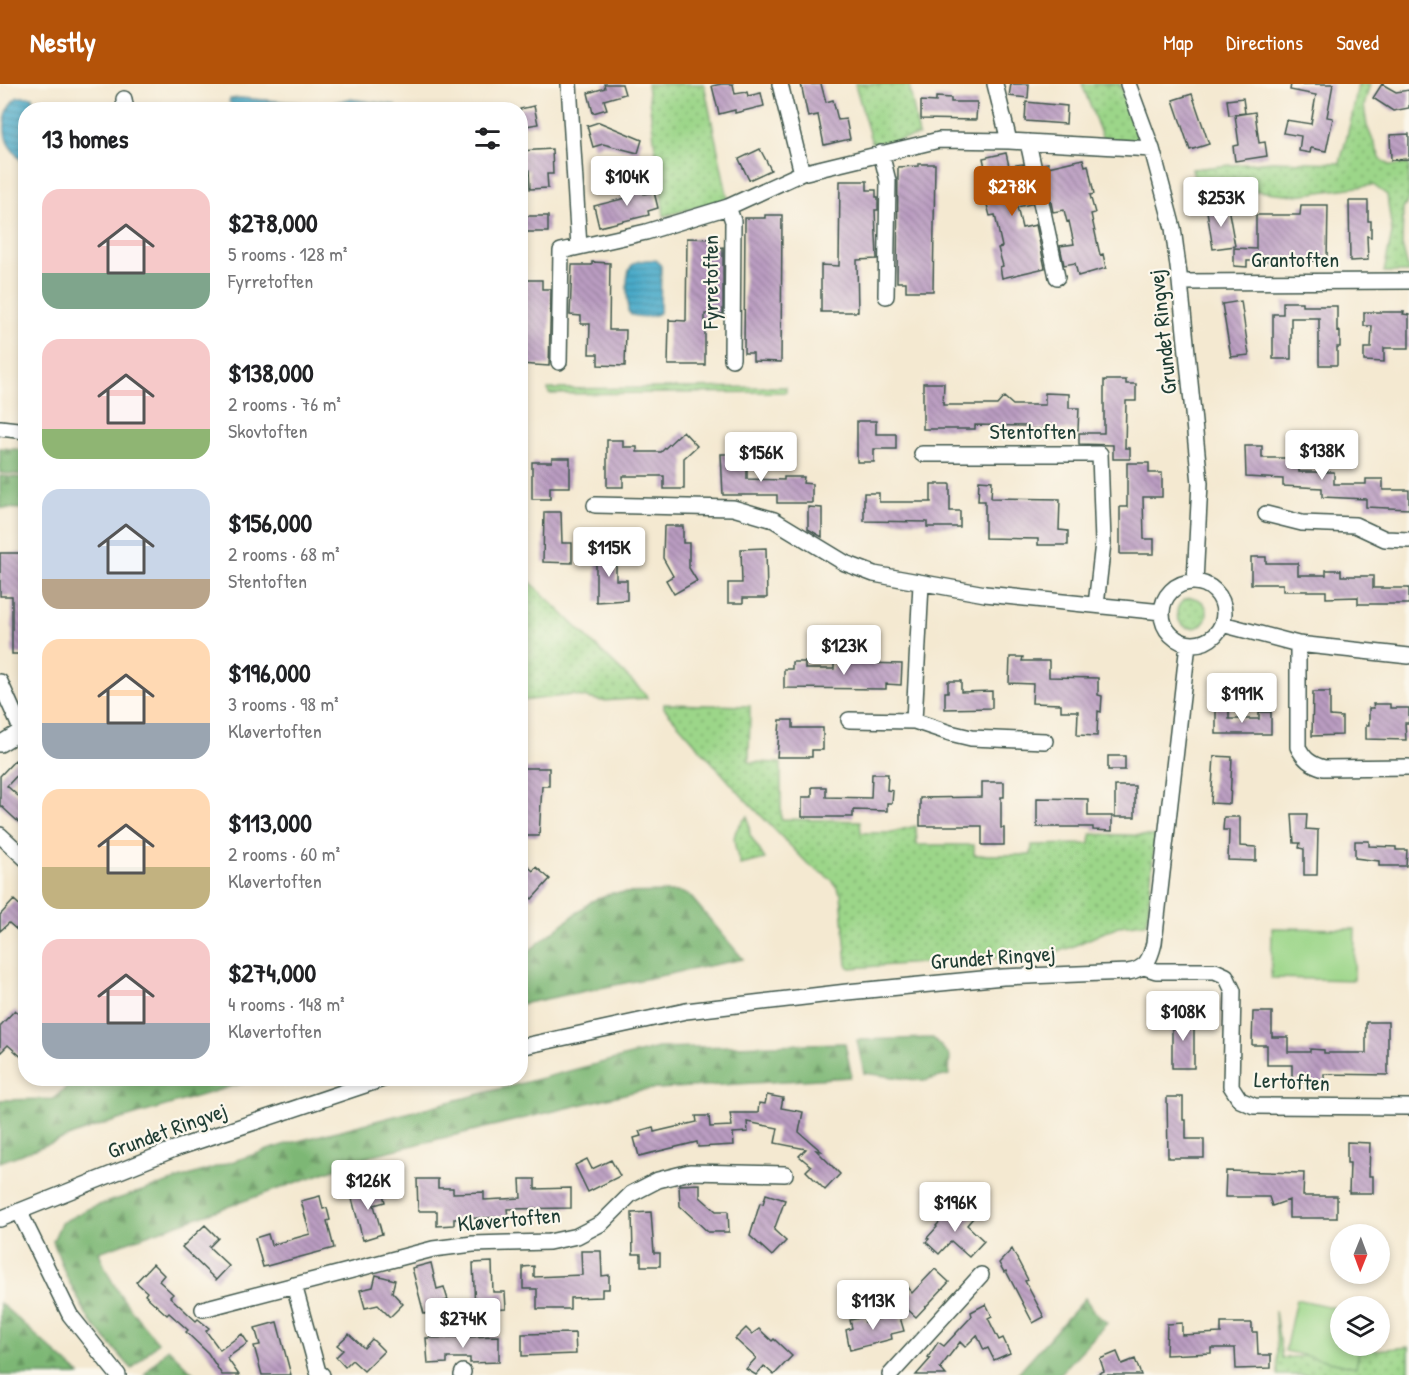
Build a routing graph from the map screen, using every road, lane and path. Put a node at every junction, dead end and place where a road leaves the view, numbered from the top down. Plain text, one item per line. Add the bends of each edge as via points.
1 (569, 84) edge
2 (780, 84) edge
3 (995, 84) edge
4 (1128, 84) edge
5 (1009, 141) junction
6 (1028, 142) junction
7 (1152, 149) junction
8 (881, 153) junction
9 (802, 173) junction
10 (728, 207) junction
11 (579, 247) junction
12 (1057, 277) dead end
13 (1409, 281) edge
14 (1180, 282) junction
15 (886, 296) dead end
16 (732, 359) dead end
17 (560, 362) dead end
18 (0, 428) edge
19 (18, 430) edge
20 (922, 454) dead end
21 (595, 505) dead end
22 (1266, 514) dead end
23 (1409, 540) edge
24 (1195, 582) junction
25 (921, 584) junction
26 (1096, 605) junction
27 (1162, 612) junction
28 (1222, 624) junction
29 (1188, 644) junction
30 (1298, 644) junction
31 (1409, 656) edge
32 (0, 682) edge
33 (18, 718) edge
34 (849, 720) dead end
35 (914, 721) junction
36 (18, 731) edge
37 (1045, 741) dead end
38 (0, 744) edge
39 (1409, 767) edge
40 (0, 835) edge
41 (18, 852) edge
42 (1144, 967) junction
43 (528, 1045) edge
44 (362, 1086) edge
45 (1409, 1107) edge
46 (785, 1174) dead end
47 (19, 1211) junction
48 (0, 1219) edge
49 (981, 1275) dead end
50 (294, 1285) junction
51 (203, 1309) dead end
52 (118, 1375) edge
53 (322, 1375) edge
54 (890, 1375) edge

1 - 11 street
2 - 9 street
3 - 5 street
4 - 7 street, Grundet Ringvej
5 - 6 street, Fyrretoften
5 - 8 street, Fyrretoften via 939,140
6 - 7 street, Fyrretoften
6 - 12 street
7 - 14 street, Grundet Ringvej via 1173,228
8 - 9 street, Fyrretoften
8 - 15 street via 888,181
9 - 10 street, Fyrretoften
10 - 11 street, Fyrretoften
10 - 16 street, Fyrretoften via 733,221
11 - 17 street, Fyrretoften via 561,251
13 - 14 street, Grantoften
14 - 24 street, Grundet Ringvej via 1200,483
18 - 19 street
20 - 26 street, Stentoften via 1100,454 1102,543
21 - 25 street via 733,508 774,520 845,563
22 - 23 street via 1302,523 1355,525 1385,539
24 - 27 street via 1174,588 1167,595
24 - 28 street via 1209,586 1220,596 1224,608
25 - 26 street
25 - 35 street
26 - 27 street
27 - 29 street via 1169,633
28 - 29 street via 1207,641
28 - 30 street
29 - 42 street via 1157,926 1151,957
30 - 31 street
30 - 39 street via 1299,747 1303,757 1324,768
32 - 33 street
34 - 35 street
35 - 37 street via 971,738
36 - 38 street
40 - 41 street
42 - 43 street, Grundet Ringvej via 1128,972 981,979 686,1011
42 - 45 street, Lertoften via 1156,971 1215,971 1226,976 1233,991 1231,1086 1240,1100 1254,1106
44 - 47 street, Grundet Ringvej via 177,1148
46 - 50 street, Kløvertoften via 690,1172 658,1180 631,1194 602,1223 577,1236 549,1242 433,1249
47 - 48 street, Grundet Ringvej
47 - 52 street via 70,1316
49 - 54 street
50 - 51 street, Kløvertoften
50 - 53 street

